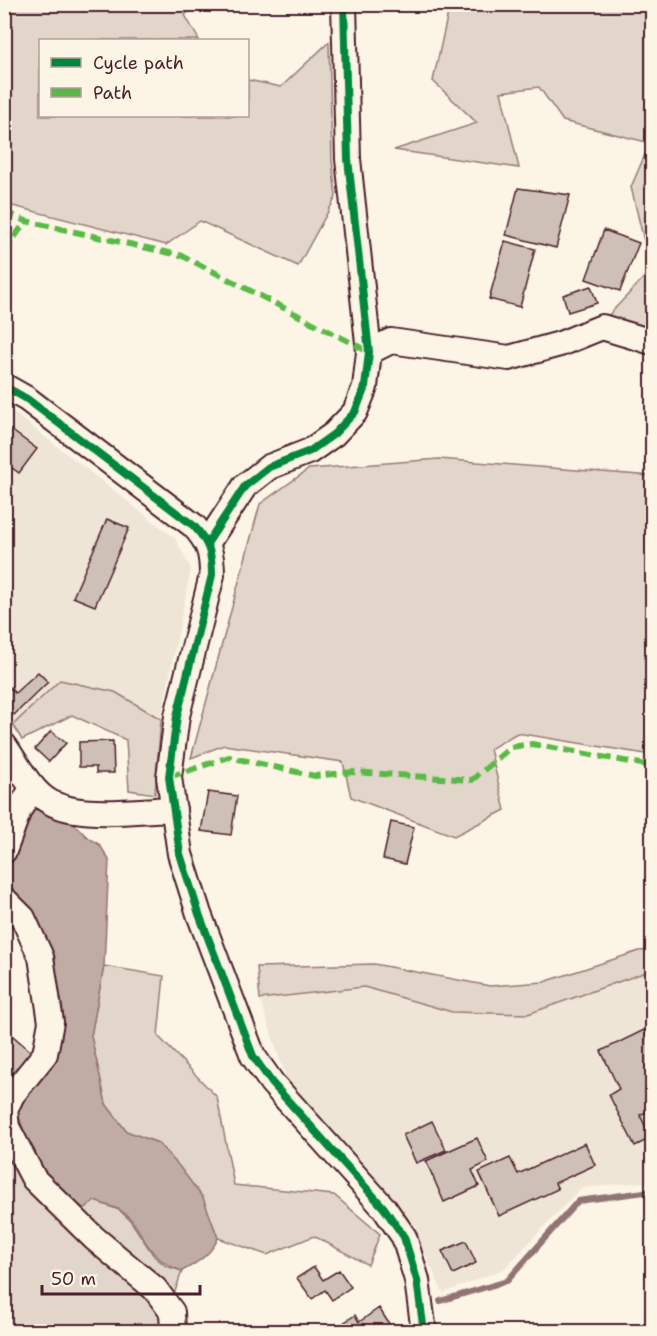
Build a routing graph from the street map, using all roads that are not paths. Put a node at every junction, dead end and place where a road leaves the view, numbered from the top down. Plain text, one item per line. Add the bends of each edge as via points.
1 (344, 4) edge
2 (652, 342) edge
3 (369, 352) junction
4 (4, 386) edge
5 (208, 542) junction
6 (4, 745) edge
7 (33, 787) junction
8 (174, 809) junction
9 (4, 851) edge
10 (4, 899) edge
11 (173, 1332) edge
12 (424, 1332) edge

1 - 3 street via 348,159
2 - 3 street via 602,327 509,358 391,341
3 - 5 street via 365,387 355,412 310,451 270,467 245,486
4 - 5 street via 27,399 194,526
5 - 8 street via 212,575 177,716 169,777
6 - 7 street
7 - 8 street via 50,802 83,811
7 - 9 street via 19,810
8 - 12 street via 180,854 199,914 253,1056 272,1083 384,1208 404,1237 417,1280
10 - 11 street via 22,918 40,957 51,1022 45,1054 12,1095 5,1110 7,1127 34,1179 94,1238 155,1289 172,1312

